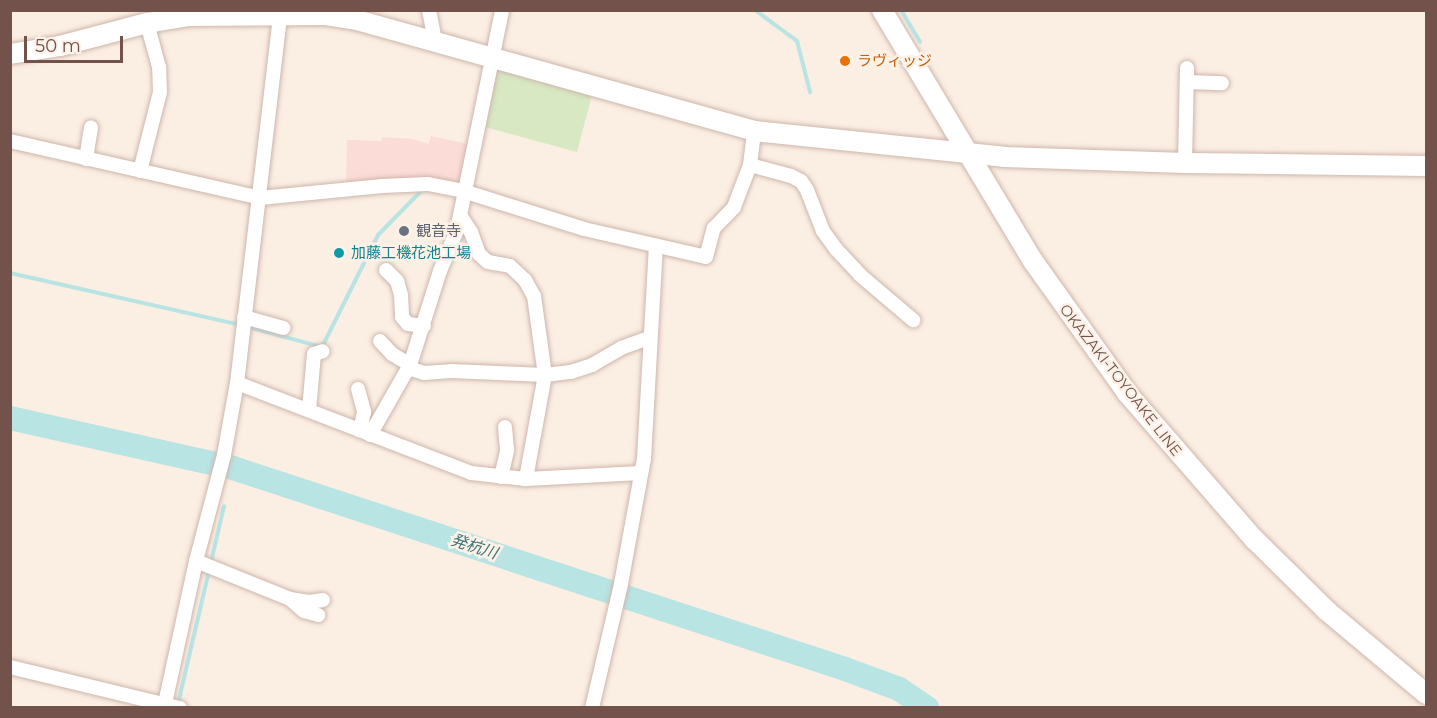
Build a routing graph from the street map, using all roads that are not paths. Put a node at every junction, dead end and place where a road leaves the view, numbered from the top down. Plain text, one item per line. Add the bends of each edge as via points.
1 (429, 10) edge
2 (502, 10) edge
3 (882, 10) edge
4 (189, 13) edge
5 (281, 13) edge
6 (147, 23) junction
7 (435, 42) junction
8 (10, 54) edge
9 (490, 58) junction
10 (1222, 83) dead end
11 (91, 127) dead end
12 (754, 131) junction
13 (10, 141) edge
14 (969, 154) junction
15 (86, 159) junction
16 (1185, 164) junction
17 (750, 165) junction
18 (1426, 166) edge
19 (140, 171) junction
20 (463, 191) junction
21 (260, 198) junction
22 (460, 215) junction
23 (656, 247) junction
24 (386, 270) dead end
25 (244, 317) junction
26 (913, 320) dead end
27 (424, 326) junction
28 (284, 328) dead end
29 (650, 338) junction
30 (380, 341) dead end
31 (323, 351) dead end
32 (409, 366) junction
33 (545, 375) junction
34 (237, 383) junction
35 (358, 389) dead end
36 (309, 410) junction
37 (505, 427) dead end
38 (365, 433) junction
39 (641, 472) junction
40 (501, 477) junction
41 (526, 479) junction
42 (207, 565) junction
43 (290, 599) junction
44 (323, 600) dead end
45 (318, 615) dead end
46 (10, 667) edge
47 (1426, 694) edge
48 (170, 706) edge
49 (592, 708) edge

1 - 7 street
2 - 9 street
3 - 14 street, OKAZAKI-TOYOAKE LINE
4 - 5 street
4 - 6 street
5 - 7 street via 342,17
5 - 21 street
6 - 8 street via 60,46
6 - 19 street via 159,67 160,92
7 - 9 street
9 - 12 street
9 - 20 street
10 - 16 street via 1187,75
11 - 15 street
12 - 14 street
12 - 17 street
13 - 15 street
14 - 16 street
14 - 47 street, OKAZAKI-TOYOAKE LINE via 1062,306 1127,393 1200,480 1326,610
15 - 19 street
16 - 18 street
17 - 23 street via 734,207 714,228 706,257
17 - 26 street via 801,181 823,231 836,249
19 - 21 street
20 - 21 street via 429,184
20 - 22 street
20 - 23 street
21 - 25 street
22 - 27 street
22 - 33 street via 479,254 488,262 510,266 534,296
23 - 29 street
24 - 27 street via 397,281 402,317 408,324
25 - 28 street
25 - 34 street
27 - 32 street
29 - 33 street via 621,348 592,365
29 - 39 street
30 - 32 street
31 - 36 street via 314,354
32 - 33 street via 424,373
32 - 38 street
33 - 41 street
34 - 36 street
34 - 42 street
35 - 38 street
36 - 38 street
37 - 40 street via 507,450
38 - 40 street via 471,473
39 - 41 street
39 - 49 street via 621,585
40 - 41 street
42 - 43 street
42 - 48 street
43 - 44 street
43 - 45 street via 304,611
46 - 48 street

